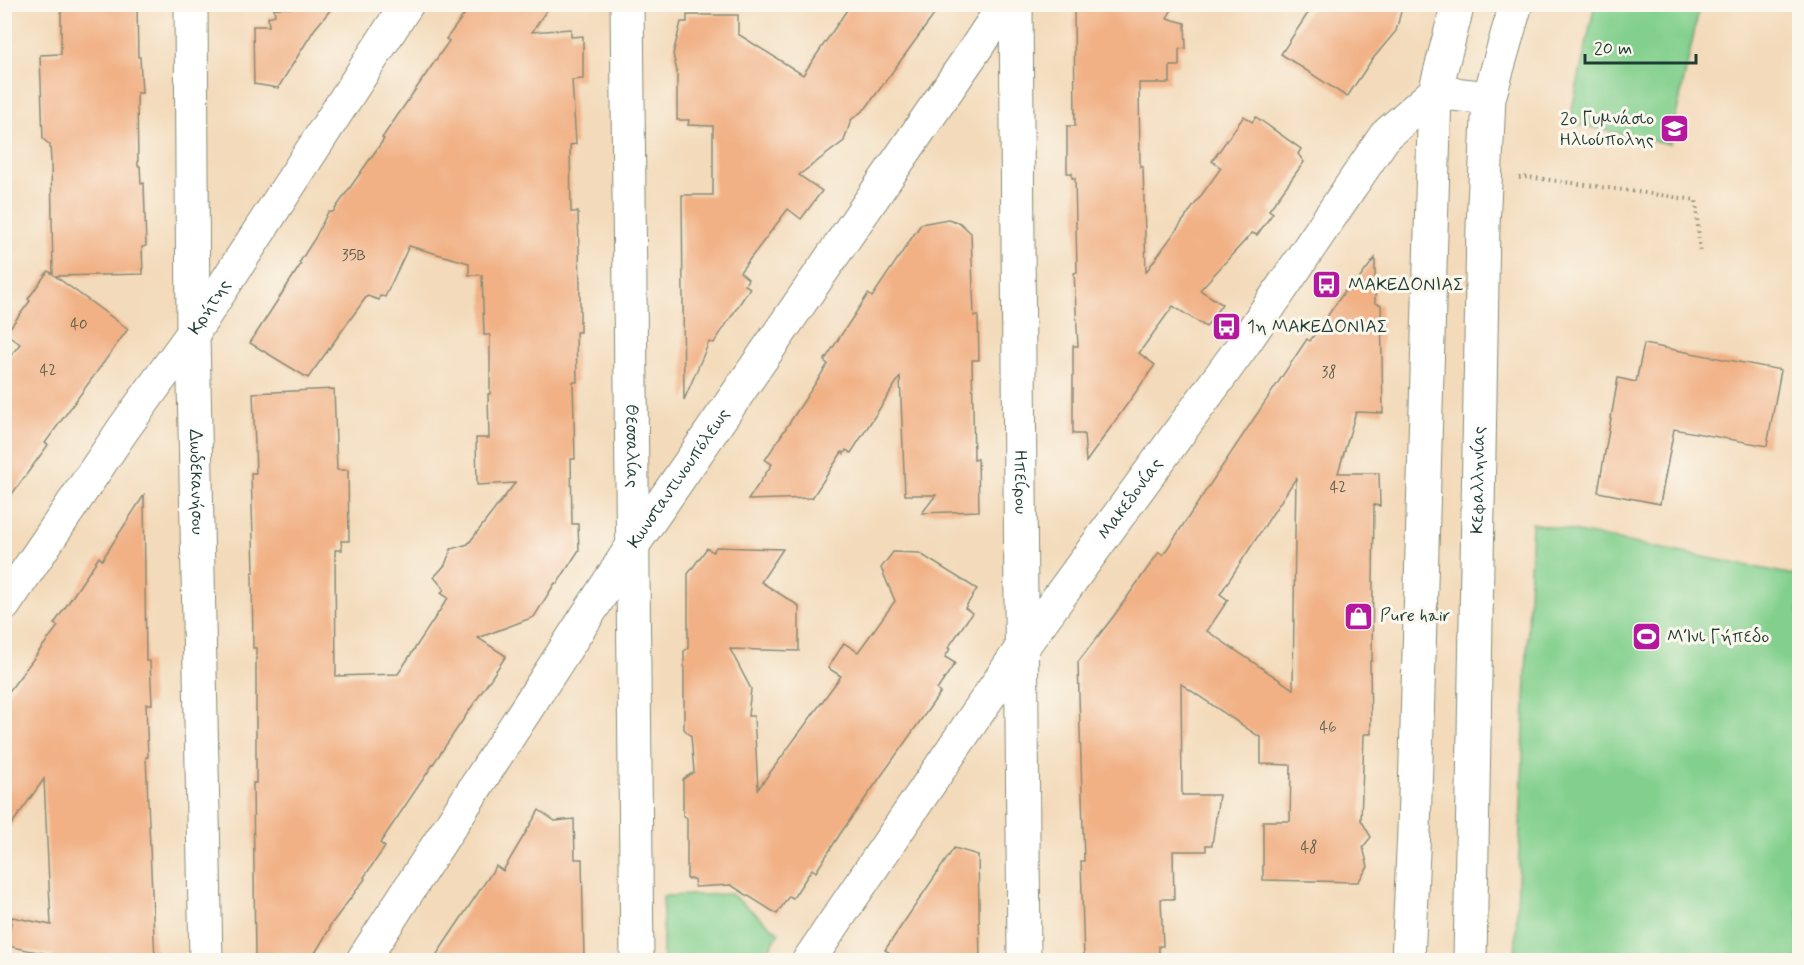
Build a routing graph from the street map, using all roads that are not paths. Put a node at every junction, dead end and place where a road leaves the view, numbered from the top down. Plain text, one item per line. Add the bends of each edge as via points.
1 (191, 4) edge
2 (407, 4) edge
3 (627, 4) edge
4 (1005, 4) edge
5 (1016, 4) edge
6 (1458, 4) edge
7 (1516, 4) edge
8 (1435, 92) junction
9 (1489, 98) junction
10 (193, 333) junction
11 (633, 545) junction
12 (4, 604) edge
13 (1021, 649) junction
14 (206, 960) edge
15 (363, 960) edge
16 (637, 960) edge
17 (809, 960) edge
18 (1024, 960) edge
19 (1407, 960) edge
20 (1470, 960) edge

1 - 10 street, Δωδεκανήσου
2 - 10 street, Κρήτης
3 - 11 street, Θεσσαλίας
4 - 11 street, Κωνσταντινουπόλεως
5 - 13 street, Ηπείρου
6 - 8 street
7 - 9 street, Κεφαλληνίας
8 - 9 street
8 - 13 street, Μακεδονίας via 1385,136 1243,345
8 - 19 street
9 - 20 street, Κεφαλληνίας
10 - 12 street, Κρήτης
10 - 14 street, Δωδεκανήσου
11 - 15 street, Κωνσταντινουπόλεως
11 - 16 street, Θεσσαλίας
13 - 17 street, Μακεδονίας
13 - 18 street, Ηπείρου

